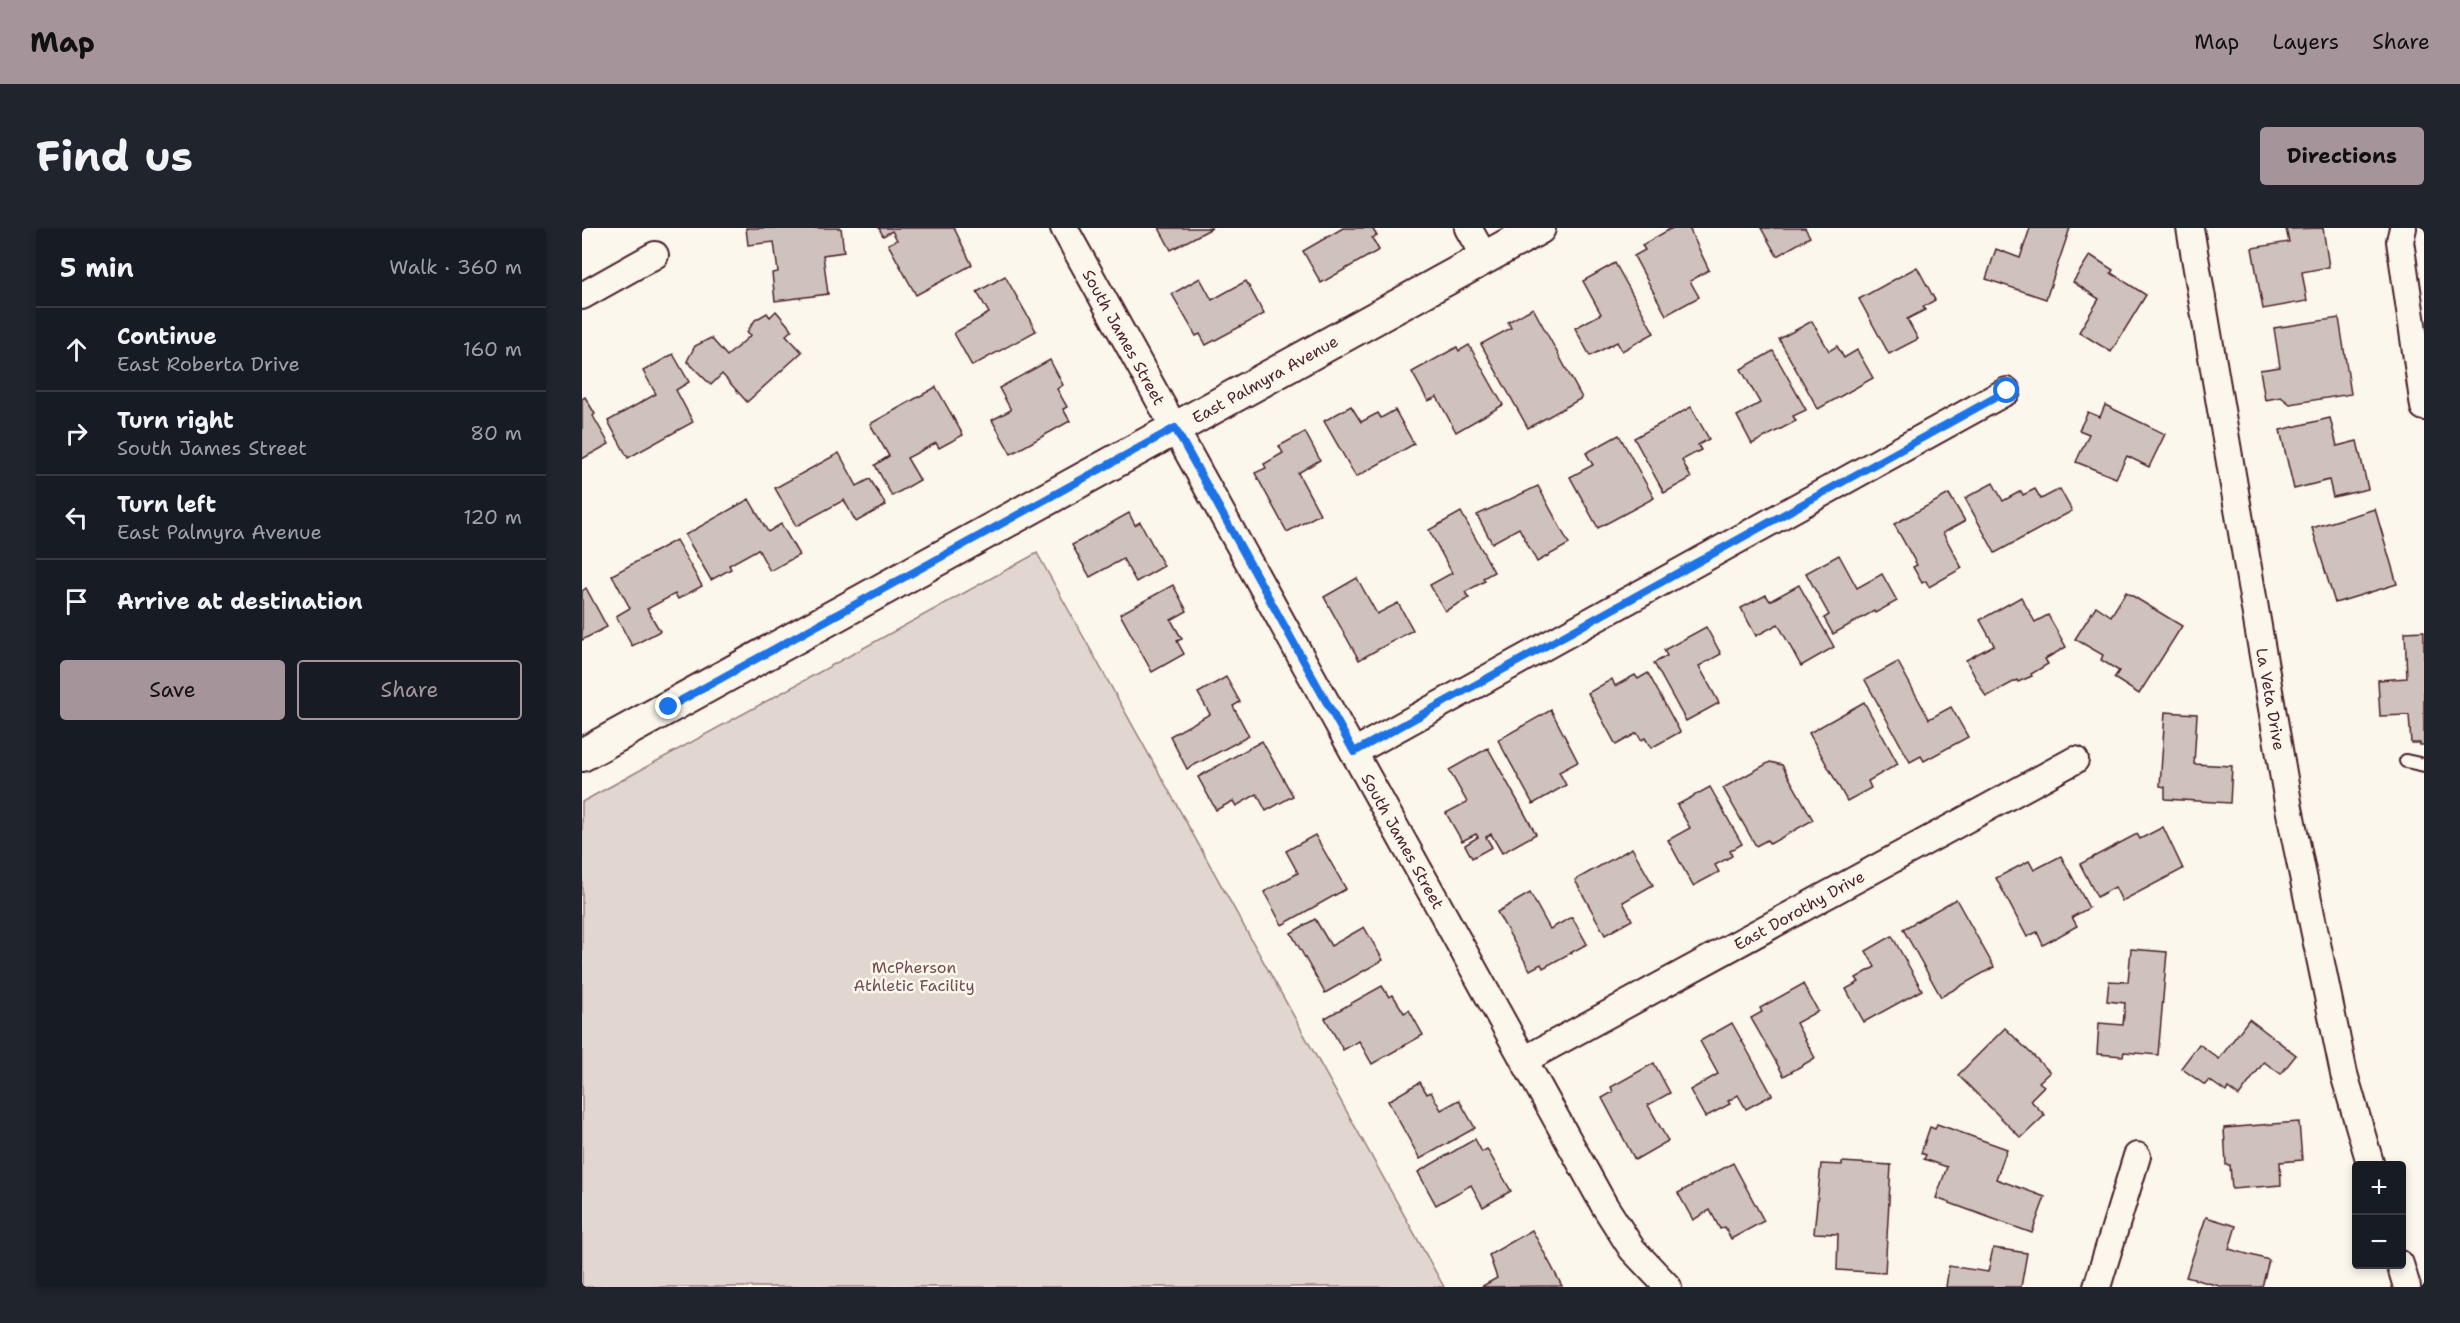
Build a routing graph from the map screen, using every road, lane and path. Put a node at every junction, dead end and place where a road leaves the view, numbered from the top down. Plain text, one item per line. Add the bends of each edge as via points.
1 (1064, 228) edge
2 (1468, 228) edge
3 (1539, 228) edge
4 (2190, 228) edge
5 (2403, 228) edge
6 (656, 255) dead end
7 (1485, 258) junction
8 (582, 296) edge
9 (2007, 391) dead end
10 (2424, 407) edge
11 (1175, 428) junction
12 (1354, 752) junction
13 (582, 755) edge
14 (2075, 760) dead end
15 (2406, 761) dead end
16 (2424, 765) edge
17 (1524, 1060) junction
18 (2137, 1156) dead end
19 (2370, 1161) edge
20 (2402, 1269) edge
21 (1668, 1287) edge
22 (2097, 1287) edge
23 (2407, 1287) edge

1 - 11 street, South James Street
2 - 7 street
3 - 7 street, East Palmyra Avenue
4 - 19 street, La Veta Drive via 2289,808 2344,1074
5 - 10 street via 2400,241
6 - 8 street
7 - 11 street, East Palmyra Avenue
9 - 12 street
11 - 12 street, South James Street
11 - 13 street, East Palmyra Avenue
12 - 17 street, South James Street
14 - 17 street, East Dorothy Drive
15 - 16 lane
17 - 21 street, South James Street via 1632,1250
18 - 22 street
20 - 23 street

